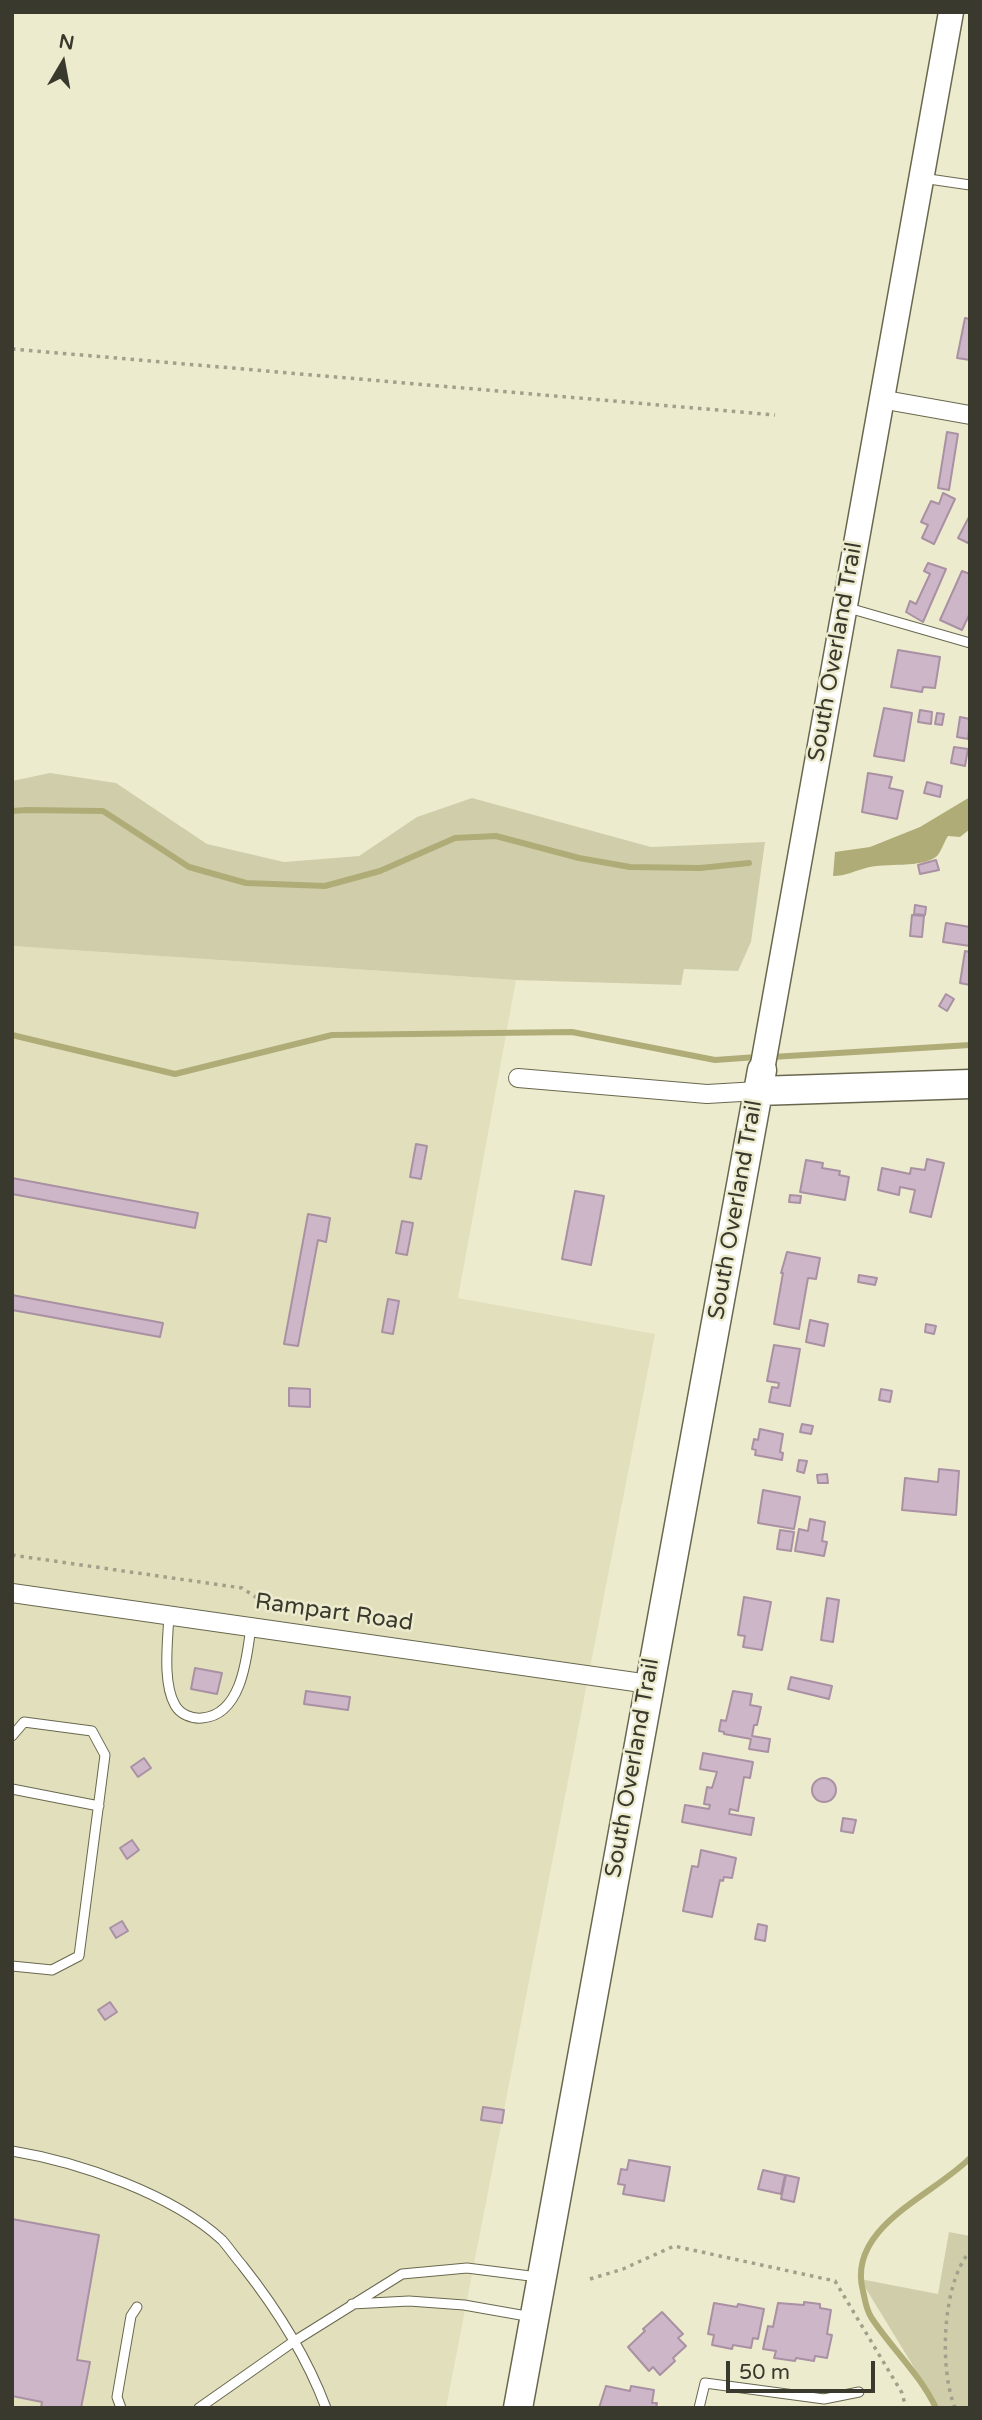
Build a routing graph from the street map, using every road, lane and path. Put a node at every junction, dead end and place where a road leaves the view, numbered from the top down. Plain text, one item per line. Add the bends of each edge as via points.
1 (951, 12) edge
2 (921, 178) junction
3 (970, 185) edge
4 (12, 349) edge
5 (880, 399) junction
6 (775, 415) dead end
7 (970, 415) edge
8 (844, 607) junction
9 (970, 643) edge
10 (518, 1078) dead end
11 (760, 1080) junction
12 (970, 1084) edge
13 (12, 1555) edge
14 (12, 1593) edge
15 (169, 1614) junction
16 (251, 1625) junction
17 (283, 1630) junction
18 (649, 1684) junction
19 (12, 1736) edge
20 (12, 1789) edge
21 (99, 1806) junction
22 (12, 1966) edge
23 (12, 2151) edge
24 (970, 2251) edge
25 (540, 2278) junction
26 (590, 2279) dead end
27 (350, 2304) junction
28 (137, 2307) dead end
29 (533, 2317) junction
30 (293, 2342) junction
31 (859, 2392) dead end
32 (121, 2408) edge
33 (199, 2408) edge
34 (326, 2408) edge
35 (517, 2408) edge
36 (699, 2408) edge
37 (906, 2408) edge
38 (955, 2408) edge

1 - 2 main road, South Overland Trail
2 - 3 lane
2 - 5 main road, South Overland Trail
4 - 6 path
5 - 7 street
5 - 8 main road, South Overland Trail
8 - 9 lane
8 - 11 main road, South Overland Trail
10 - 11 street via 707,1094
11 - 12 main road
11 - 18 main road, South Overland Trail
13 - 17 path via 242,1588 282,1612
14 - 15 street, Rampart Road
15 - 16 street, Rampart Road
15 - 16 lane via 170,1690 175,1706 195,1718 218,1713 232,1699 247,1656
16 - 17 street, Rampart Road
17 - 18 street, Rampart Road
18 - 25 main road, South Overland Trail
19 - 21 lane via 24,1722 92,1731 105,1755
20 - 21 lane
21 - 22 lane via 79,1955 52,1970
23 - 30 lane via 92,2170 183,2213 222,2241 268,2298
24 - 38 path via 952,2290 946,2326 945,2360
25 - 27 lane via 467,2268 402,2274
25 - 29 main road, South Overland Trail
26 - 37 path via 674,2246 835,2281 902,2393
27 - 29 lane via 409,2301
27 - 30 lane
28 - 32 lane via 131,2316 118,2390
29 - 35 main road, South Overland Trail
30 - 33 lane
30 - 34 lane
31 - 36 lane via 824,2399 705,2382

